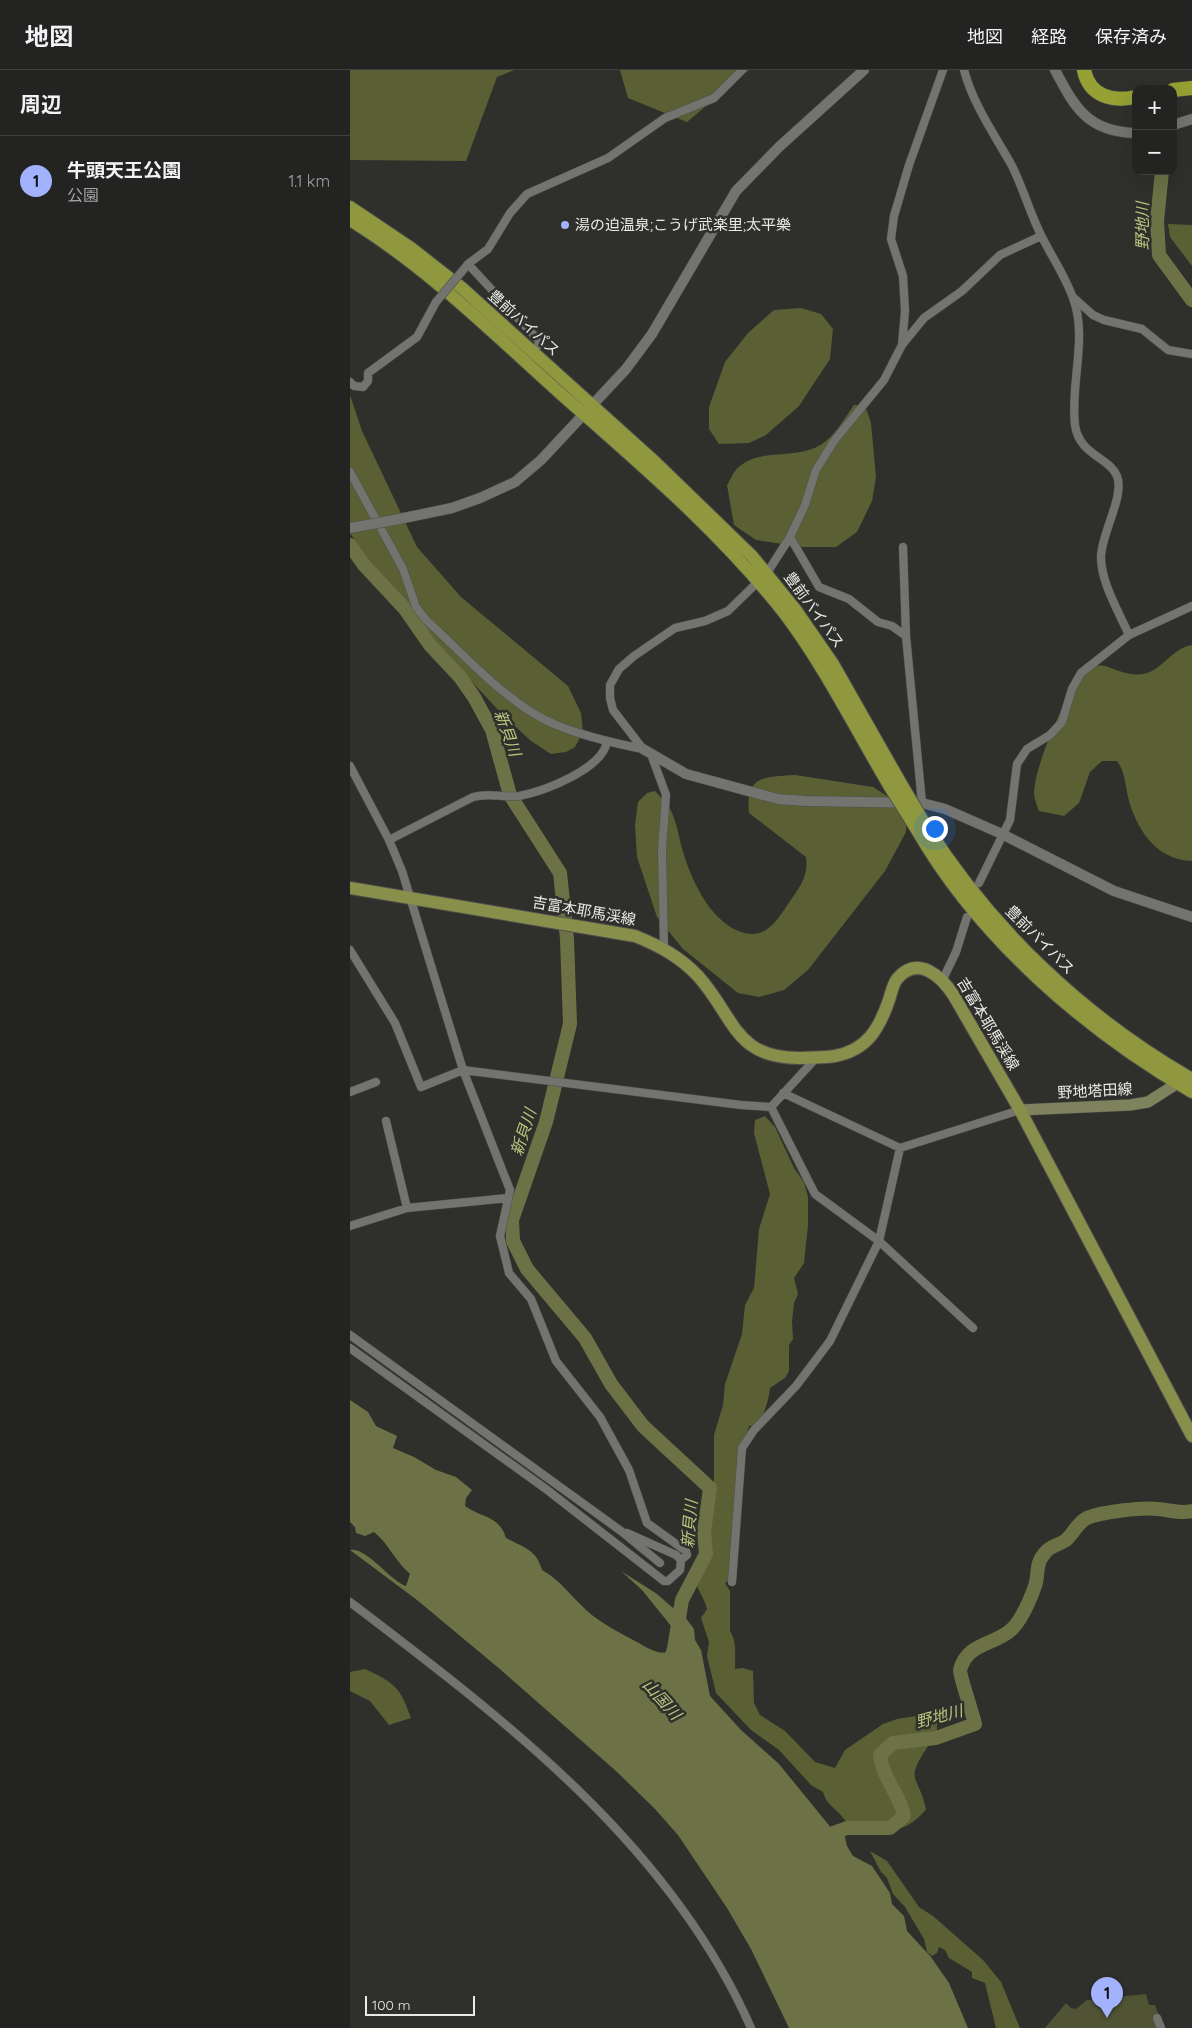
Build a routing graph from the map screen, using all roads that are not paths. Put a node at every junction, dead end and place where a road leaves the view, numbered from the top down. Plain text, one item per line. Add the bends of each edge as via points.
1 (742, 70) edge
2 (864, 70) edge
3 (943, 70) edge
4 (964, 70) edge
5 (1055, 70) edge
6 (1084, 70) edge
7 (1192, 88) edge
8 (1177, 90) edge
9 (1132, 97) edge
10 (1192, 118) edge
11 (1177, 124) edge
12 (1132, 133) edge
13 (350, 207) edge
14 (350, 220) edge
15 (1041, 236) junction
16 (466, 266) junction
17 (1074, 298) junction
18 (902, 345) junction
19 (532, 352) junction
20 (1192, 354) edge
21 (350, 382) edge
22 (588, 409) junction
23 (350, 472) edge
24 (350, 528) edge
25 (790, 537) junction
26 (903, 547) dead end
27 (762, 577) junction
28 (1192, 606) edge
29 (1129, 635) junction
30 (906, 636) junction
31 (607, 742) junction
32 (647, 751) junction
33 (350, 766) edge
34 (922, 803) junction
35 (1002, 834) junction
36 (389, 840) junction
37 (979, 883) dead end
38 (350, 888) edge
39 (411, 898) junction
40 (967, 917) dead end
41 (1192, 917) edge
42 (664, 947) junction
43 (350, 950) edge
44 (943, 979) junction
45 (817, 1057) junction
46 (463, 1070) junction
47 (1187, 1078) edge
48 (376, 1082) dead end
49 (350, 1092) edge
50 (1192, 1092) edge
51 (783, 1094) junction
52 (770, 1107) junction
53 (1020, 1110) junction
54 (386, 1121) dead end
55 (900, 1148) junction
56 (508, 1198) junction
57 (407, 1208) junction
58 (350, 1226) edge
59 (879, 1241) junction
60 (973, 1328) dead end
61 (350, 1335) edge
62 (350, 1348) edge
63 (1192, 1436) edge
64 (621, 1531) junction
65 (681, 1560) junction
66 (660, 1563) dead end
67 (732, 1582) dead end
68 (350, 1602) edge
69 (1157, 2018) dead end
70 (751, 2028) edge
71 (1161, 2028) edge

1 - 16 street via 714,98 665,118 608,158 527,194 510,213 488,250
2 - 22 street via 736,191 652,334 626,370
3 - 18 street via 908,165 894,216 891,239 903,276 905,311
4 - 15 street via 968,87 1013,169
5 - 12 street via 1069,97 1091,122
6 - 9 highway via 1088,84 1102,95 1119,99
7 - 8 highway
10 - 11 street
13 - 19 highway, 豊前バイパス via 411,248 462,288
14 - 22 highway, 豊前バイパス via 430,276
15 - 17 street
15 - 18 street via 1000,254 962,291 924,318
16 - 19 street via 541,342
16 - 21 street, bridge via 436,302 417,338 368,373 368,381 363,387
17 - 20 street via 1092,315 1142,329 1168,350
17 - 29 street via 1079,326 1075,428 1093,455 1111,468 1117,477 1118,490 1101,558 1104,574
18 - 25 street via 884,380 834,441 816,470
19 - 22 highway, 豊前バイパス
22 - 24 street, bridge via 541,460 515,482 452,508
22 - 27 highway, 豊前バイパス
23 - 31 street via 403,568 416,607 426,620 524,707 554,724
25 - 27 street
25 - 30 street via 819,587 848,599 878,622 892,626
26 - 30 street
27 - 32 street via 728,611 674,628 619,669 610,685 613,710
27 - 47 highway, 豊前バイパス, bridge via 895,784 921,827 928,850 988,926 1026,967 1098,1030 1125,1050
28 - 29 street
29 - 35 street via 1081,673 1072,689 1062,722 1050,735 1027,748 1017,764 1010,820
30 - 34 street
31 - 32 street
31 - 36 street via 601,757 571,778 518,796 486,794 473,797
32 - 34 street via 686,774 778,798
32 - 42 street via 666,795 662,849
33 - 36 street
34 - 35 street via 965,816
35 - 37 street
35 - 41 street via 1114,891
36 - 39 street
38 - 39 main road, 吉富本耶馬渓線
39 - 42 main road, 吉富本耶馬渓線 via 635,936
39 - 46 street
40 - 44 street
42 - 45 main road, 吉富本耶馬渓線 via 698,977 753,1048 783,1058
43 - 46 street via 395,1023 421,1087
44 - 45 main road, 吉富本耶馬渓線 via 922,969 907,971 896,980 882,1023 870,1039 859,1048 835,1056
44 - 53 main road, 吉富本耶馬渓線
45 - 51 street
46 - 52 street
46 - 56 street via 510,1190
47 - 50 highway, 豊前バイパス
47 - 53 main road, 野地塔田線 via 1148,1102
48 - 49 street
51 - 52 street
51 - 55 street
52 - 59 street via 814,1194
53 - 55 street
53 - 63 main road, 吉富本耶馬渓線
54 - 57 street
55 - 59 street
56 - 57 street
56 - 65 street via 500,1236 509,1273 531,1299 556,1361 600,1417 628,1470 647,1523 682,1547 686,1555
57 - 58 street
59 - 60 street
59 - 67 street via 830,1340 796,1386 754,1430 742,1448
61 - 64 street
62 - 65 street via 546,1489 664,1581 668,1582 680,1570
64 - 65 street
64 - 66 street
68 - 70 street via 536,1750 605,1816 651,1867 689,1917 736,1994
69 - 71 street

